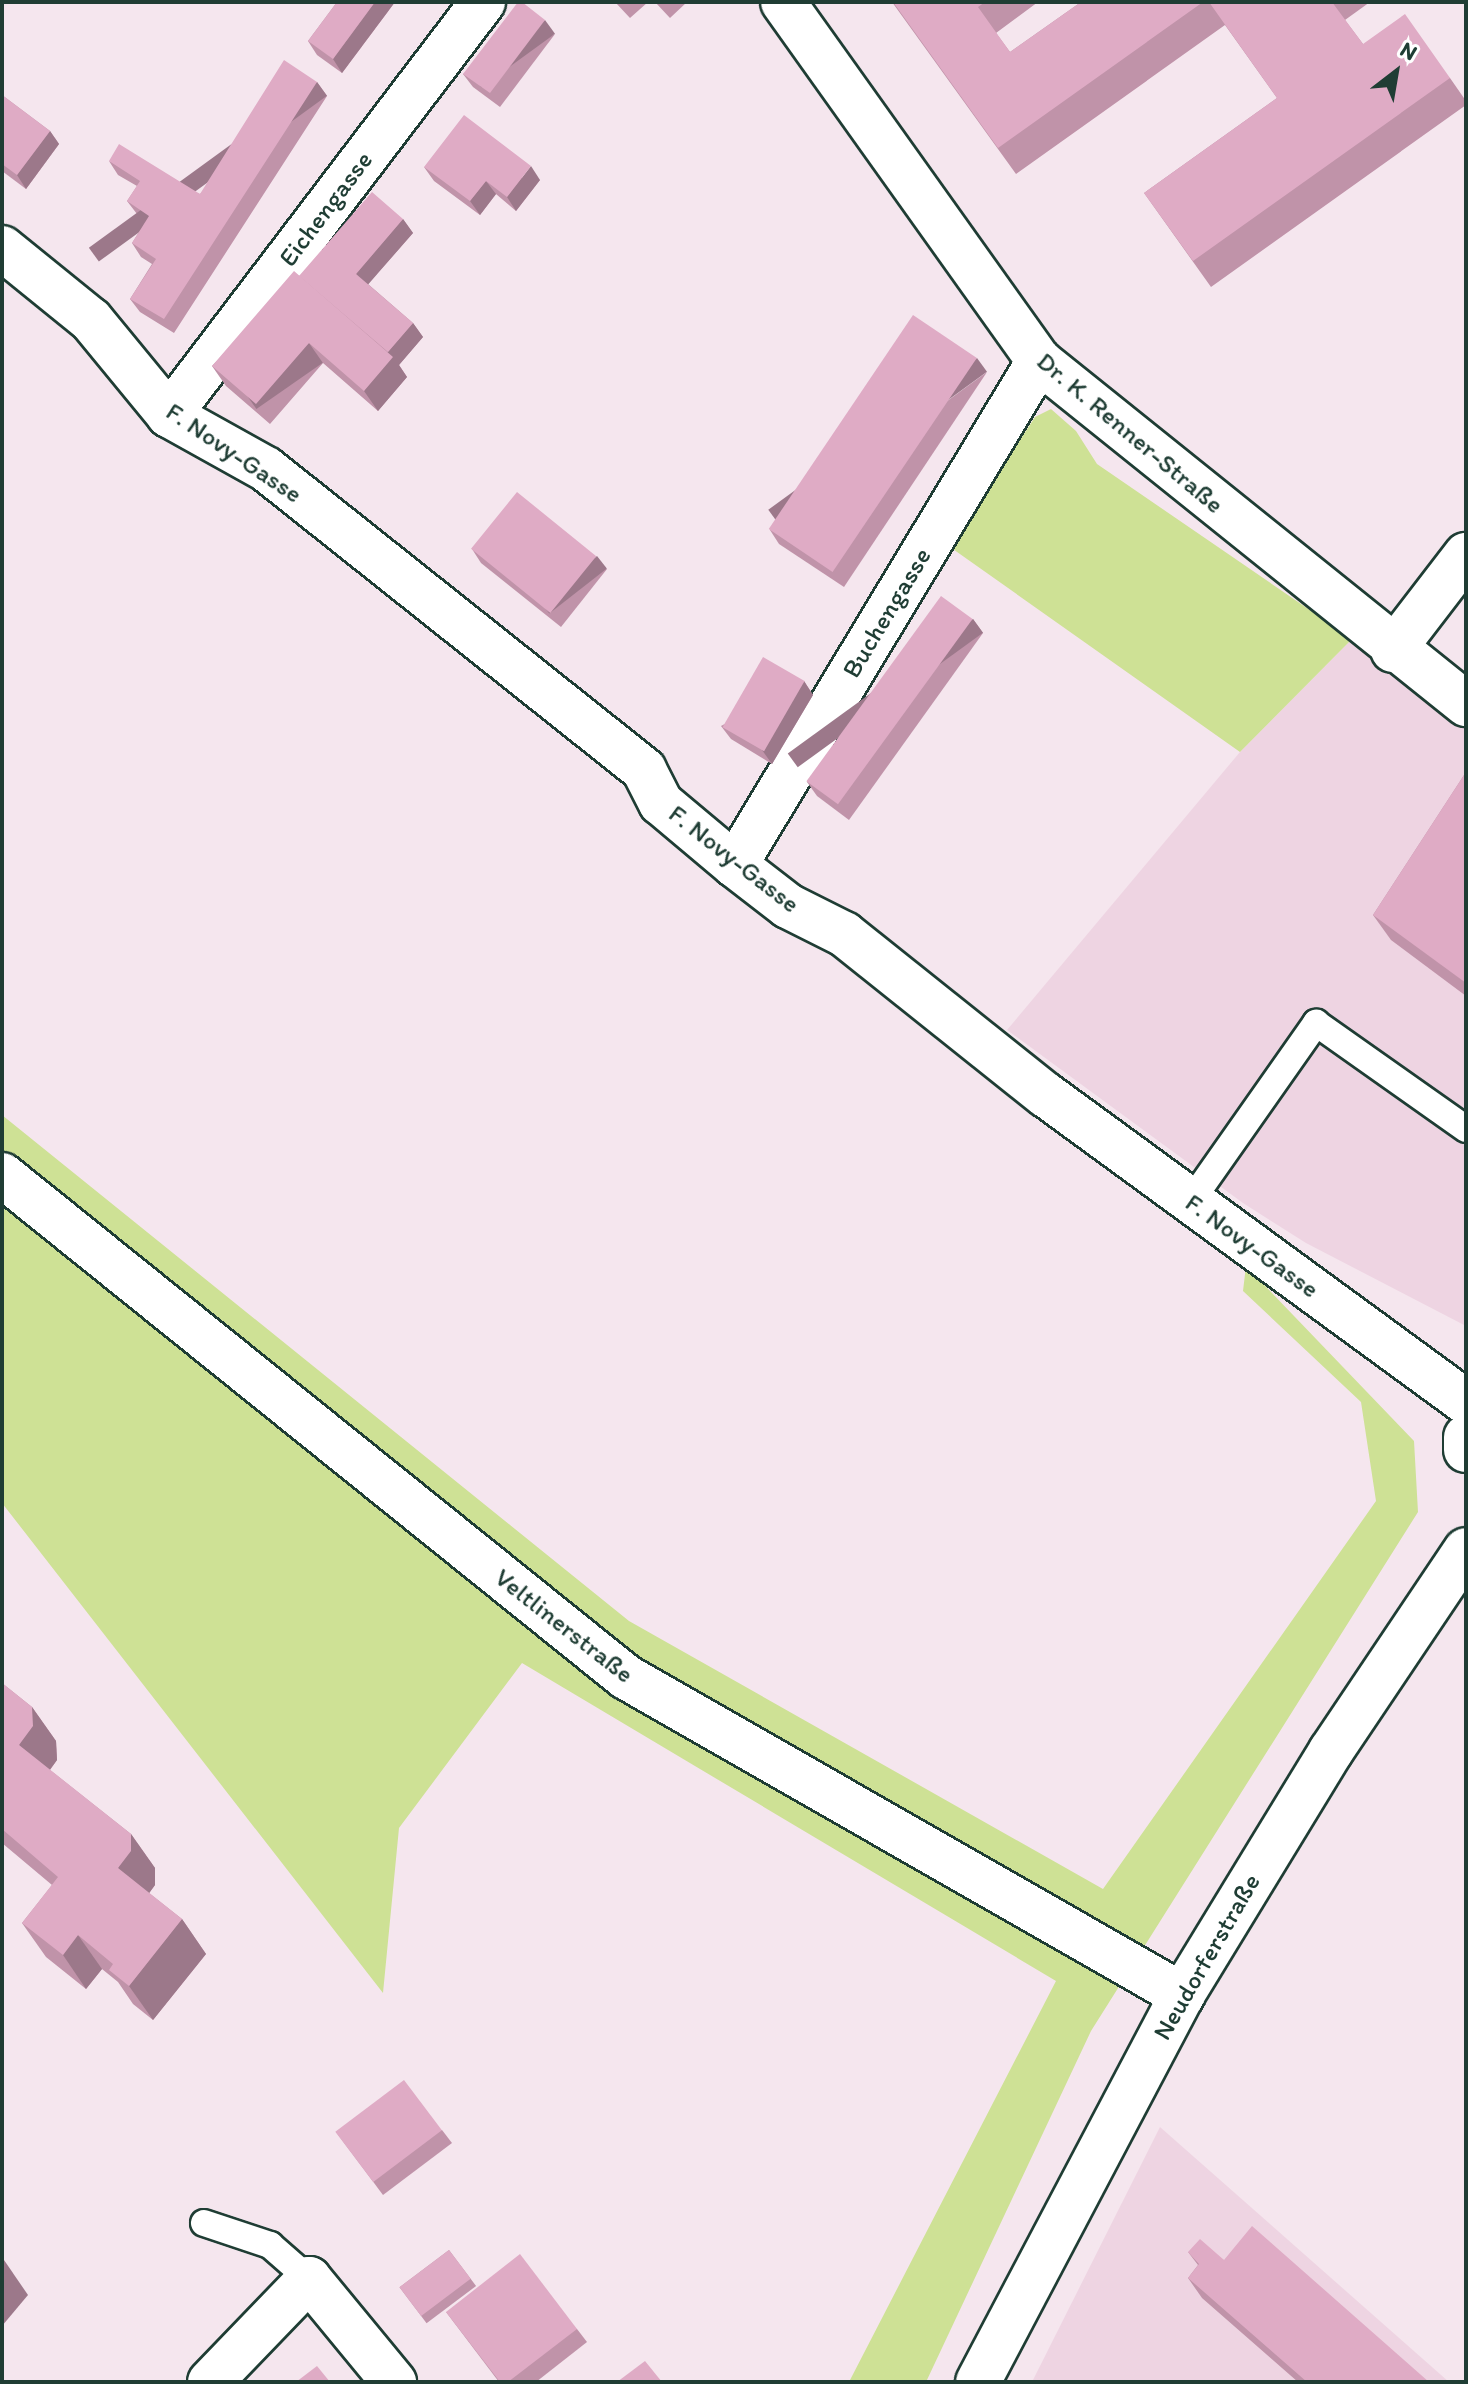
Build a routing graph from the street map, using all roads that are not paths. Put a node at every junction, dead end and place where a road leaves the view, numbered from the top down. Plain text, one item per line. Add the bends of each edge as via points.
1 (483, 2) edge
2 (783, 2) edge
3 (2, 248) edge
4 (1039, 361) junction
5 (169, 415) junction
6 (1466, 555) edge
7 (1393, 650) junction
8 (1466, 704) edge
9 (735, 865) junction
10 (1466, 1129) edge
11 (2, 1175) edge
12 (1191, 1201) junction
13 (1466, 1402) edge
14 (1466, 1437) edge
15 (1466, 1450) edge
16 (1466, 1550) edge
17 (1182, 1995) junction
18 (204, 2223) dead end
19 (309, 2279) junction
20 (210, 2382) edge
21 (394, 2382) edge
22 (978, 2382) edge

1 - 5 street, Eichengasse
2 - 4 street, Dr. K. Renner-Straße
3 - 5 street, F. Novy-Gasse via 91,320
4 - 7 street, Dr. K. Renner-Straße
4 - 9 street, Buchengasse
5 - 9 street, F. Novy-Gasse via 266,469 644,770 661,803
6 - 7 street
7 - 8 street, Dr. K. Renner-Straße
9 - 12 street, F. Novy-Gasse via 788,906 844,934 1046,1095
10 - 12 lane via 1316,1023
11 - 17 street, Veltlinerstraße via 626,1677
12 - 13 street, F. Novy-Gasse
14 - 15 street
16 - 17 street, Neudorferstraße via 1331,1751
17 - 22 street, Neudorferstraße
18 - 19 lane via 270,2245
19 - 20 street
19 - 21 street

